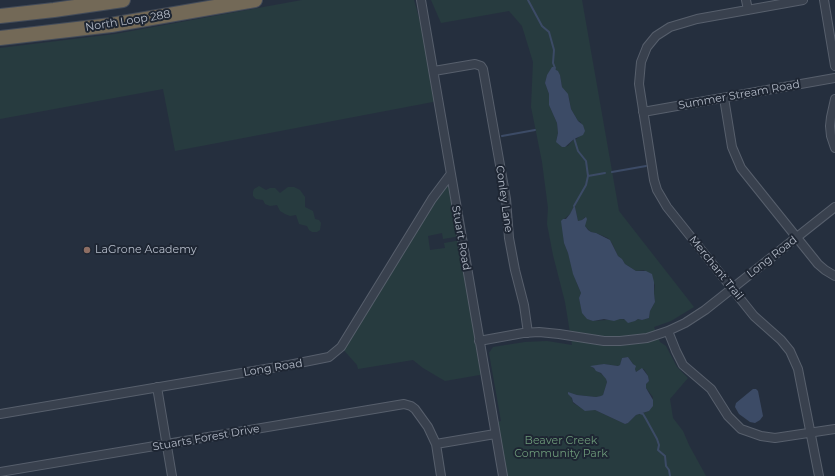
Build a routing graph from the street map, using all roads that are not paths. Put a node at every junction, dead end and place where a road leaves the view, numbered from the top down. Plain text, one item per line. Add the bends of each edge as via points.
1 (123, 0) edge
2 (255, 0) edge
3 (421, 0) edge
4 (746, 0) edge
5 (803, 0) edge
6 (824, 0) edge
7 (748, 10) junction
8 (0, 16) edge
9 (0, 38) edge
10 (835, 66) edge
11 (434, 71) junction
12 (835, 78) edge
13 (724, 98) junction
14 (835, 99) edge
15 (643, 112) junction
16 (835, 148) edge
17 (450, 175) junction
18 (835, 207) edge
19 (796, 238) junction
20 (835, 276) edge
21 (732, 289) junction
22 (668, 331) junction
23 (528, 333) junction
24 (479, 341) junction
25 (157, 387) junction
26 (0, 414) edge
27 (835, 429) edge
28 (811, 433) junction
29 (495, 434) junction
30 (167, 444) junction
31 (436, 444) junction
32 (0, 472) edge
33 (172, 476) edge
34 (441, 476) edge
35 (503, 476) edge
36 (819, 476) edge

1 - 8 highway, North Loop 288
2 - 9 highway, North Loop 288 via 111,25
3 - 11 street, Stuart Road
4 - 7 street
5 - 7 street
6 - 10 street
7 - 15 street, Merchant Trail via 689,21 670,27 656,36 645,50 641,62 639,78
11 - 17 street, Stuart Road
11 - 23 street, Conley Lane via 471,64 481,66 484,71 509,238
12 - 13 street, Summer Stream Road
13 - 15 street, Summer Stream Road
13 - 19 street via 732,147 739,165
14 - 16 street via 830,126
15 - 21 street, Merchant Trail via 654,180 659,194
17 - 24 street, Stuart Road
17 - 25 street, Long Road via 341,347 334,354 324,359
18 - 19 street, Long Road
19 - 20 street via 824,270
19 - 21 street, Long Road
21 - 22 street, Long Road via 699,315
21 - 28 street, Merchant Trail via 757,319 790,351 798,369
22 - 23 street, Long Road via 647,338 620,341 553,333
22 - 28 street via 683,365 711,389 728,416 741,429 770,438
23 - 24 street, Long Road
24 - 29 street, Stuart Road
25 - 26 street, Long Road
25 - 30 street
27 - 28 street
28 - 36 street, Merchant Trail
29 - 31 street
29 - 35 street, Stuart Road
30 - 31 street, Stuarts Forest Drive via 404,404 415,409 426,423
30 - 32 street, Stuarts Forest Drive
30 - 33 street
31 - 34 street

